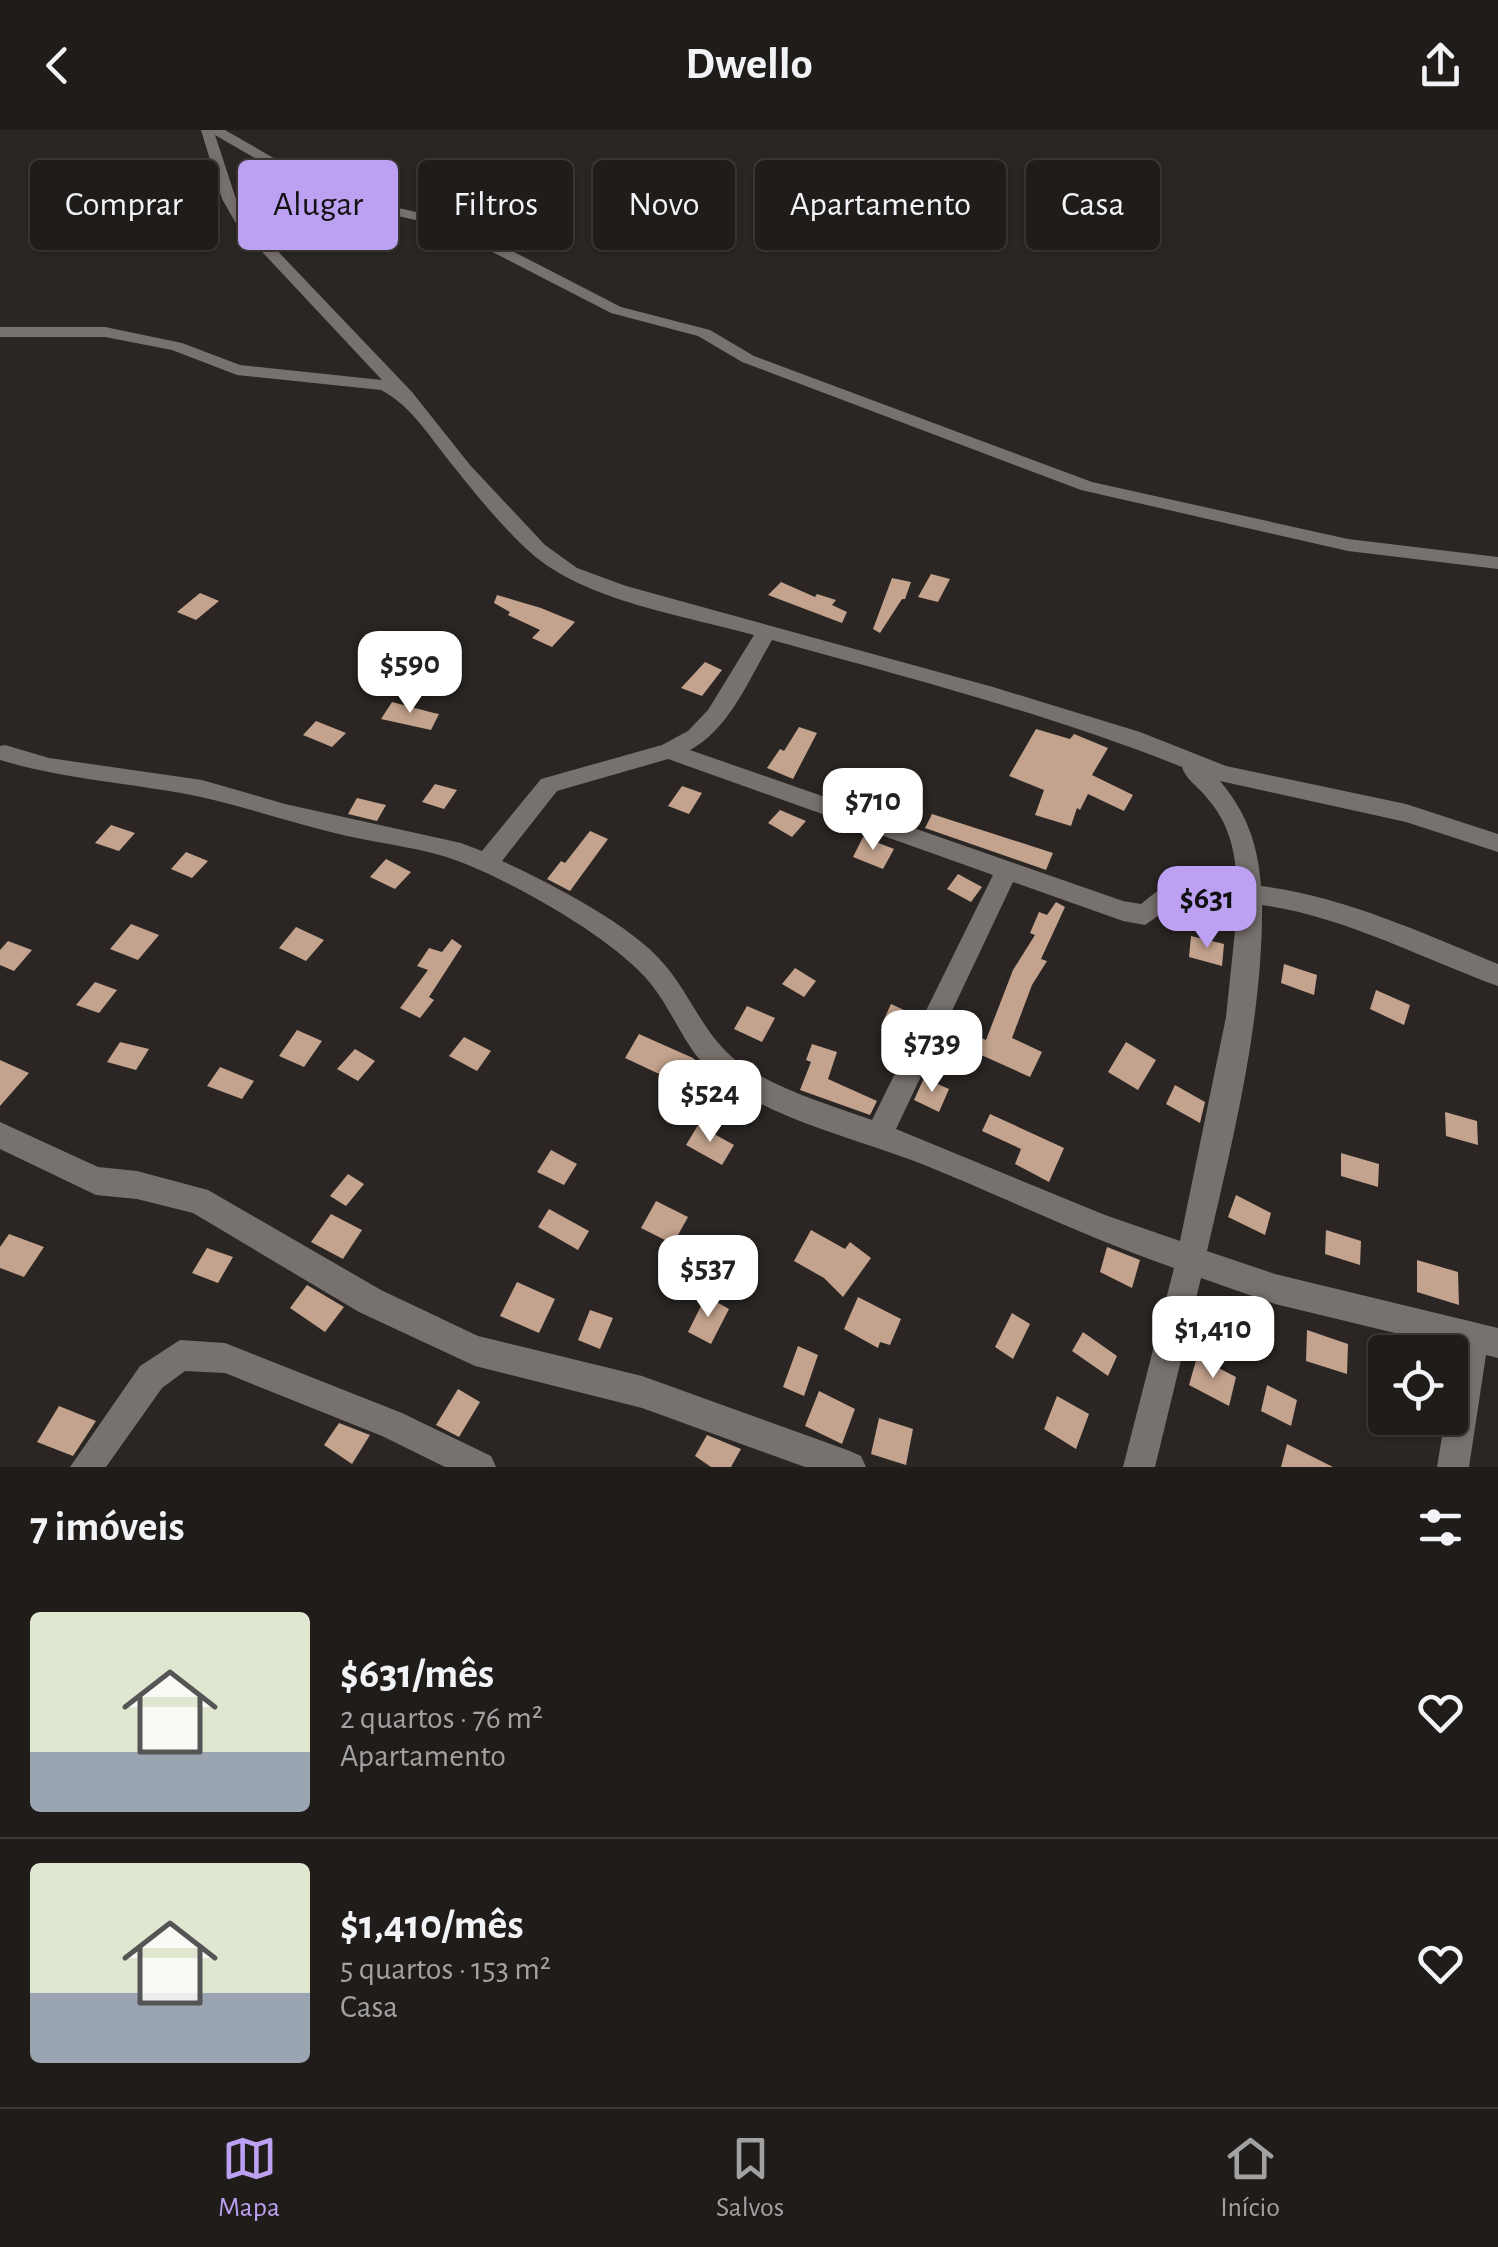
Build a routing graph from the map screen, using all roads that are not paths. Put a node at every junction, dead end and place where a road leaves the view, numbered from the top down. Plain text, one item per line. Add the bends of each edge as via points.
1 (207, 130) edge
2 (216, 130) edge
3 (0, 332) edge
4 (406, 396) junction
5 (1498, 563) edge
6 (767, 631) junction
7 (670, 752) junction
8 (5, 753) dead end
9 (1177, 758) junction
10 (1498, 843) edge
11 (486, 864) junction
12 (1006, 870) junction
13 (1248, 893) junction
14 (1498, 976) edge
15 (0, 1135) edge
16 (879, 1136) junction
17 (1192, 1260) junction
18 (1486, 1340) edge
19 (86, 1467) edge
20 (480, 1467) edge
21 (850, 1467) edge
22 (1139, 1467) edge
23 (1453, 1467) edge

1 - 4 street via 242,222
2 - 5 street via 332,198 446,223 616,310 704,334 748,359 1088,486 1348,545
3 - 4 street via 119,334 176,346 237,370 385,385
4 - 6 street via 516,527 570,572
6 - 7 street via 716,716
6 - 9 street via 986,692
7 - 11 street via 549,784
7 - 12 street
8 - 11 street via 202,789 461,852
9 - 10 street
9 - 13 street via 1232,811 1248,861
11 - 16 street via 580,915 653,968 692,1032 726,1069 780,1100
12 - 13 street via 1145,915 1186,885
12 - 16 street
13 - 14 street via 1308,902 1370,922
13 - 17 street via 1238,1026
15 - 21 street via 96,1181 198,1200 370,1301 475,1351 642,1392
16 - 17 street
17 - 18 street via 1274,1289
17 - 22 street
18 - 23 street
19 - 20 street via 151,1377 180,1355 225,1358

